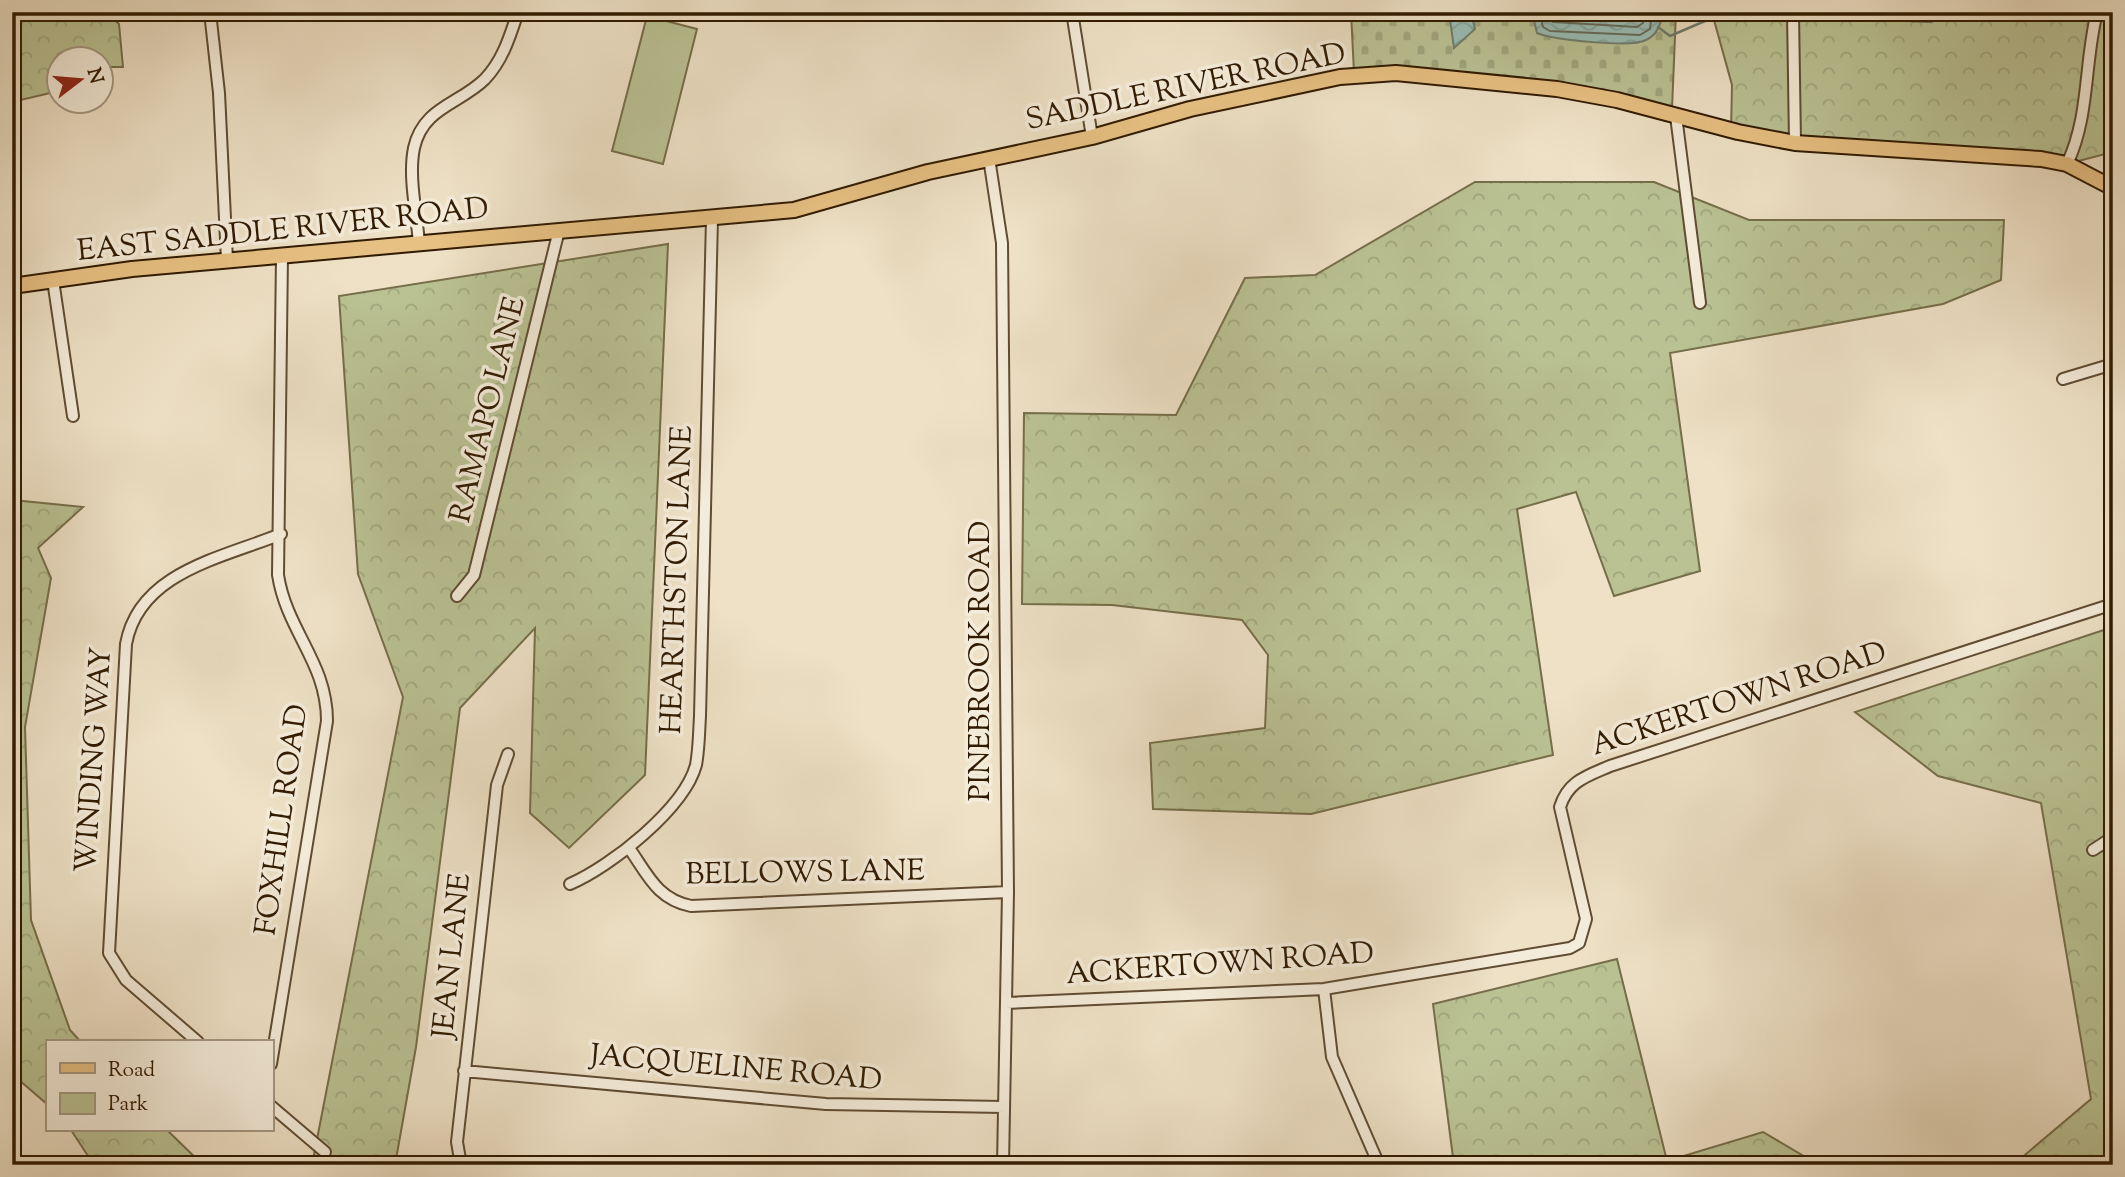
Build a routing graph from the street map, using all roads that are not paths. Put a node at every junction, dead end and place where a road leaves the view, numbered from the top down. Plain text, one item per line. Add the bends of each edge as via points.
1 (210, 12) edge
2 (518, 12) edge
3 (1072, 12) edge
4 (1793, 12) edge
5 (2097, 12) edge
6 (1676, 116) junction
7 (1092, 137) junction
8 (1796, 143) junction
9 (989, 158) junction
10 (2067, 164) junction
11 (2113, 188) edge
12 (712, 219) junction
13 (559, 230) junction
14 (419, 244) junction
15 (282, 256) junction
16 (227, 260) junction
17 (53, 280) junction
18 (12, 286) edge
19 (1700, 303) dead end
20 (2113, 364) edge
21 (2063, 379) dead end
22 (73, 416) dead end
23 (281, 534) junction
24 (457, 596) dead end
25 (2113, 604) edge
26 (508, 754) dead end
27 (2113, 837) edge
28 (629, 848) junction
29 (2093, 850) dead end
30 (570, 884) dead end
31 (1008, 892) junction
32 (1324, 989) junction
33 (1006, 1003) junction
34 (196, 1040) edge
35 (273, 1051) edge
36 (464, 1071) junction
37 (1004, 1107) junction
38 (273, 1108) edge
39 (325, 1152) dead end
40 (461, 1165) edge
41 (1003, 1165) edge
42 (1380, 1165) edge

1 - 16 street via 221,119
2 - 14 street via 492,71 435,112 419,134 413,157
3 - 7 street
4 - 8 street
5 - 10 street via 2084,114
6 - 7 main road, SADDLE RIVER ROAD via 1557,89 1396,73 1340,77 1190,109
6 - 8 main road, SADDLE RIVER ROAD
6 - 19 street
7 - 9 main road, SADDLE RIVER ROAD
8 - 10 main road, SADDLE RIVER ROAD
9 - 12 main road, SADDLE RIVER ROAD via 794,210
9 - 31 street, PINEBROOK ROAD via 1002,243
10 - 11 main road, SADDLE RIVER ROAD
12 - 13 main road, SADDLE RIVER ROAD
12 - 28 street, HEARTHSTON LANE via 696,765 688,784
13 - 14 main road, EAST SADDLE RIVER ROAD
13 - 24 street, RAMAPO LANE via 474,575
14 - 15 main road, EAST SADDLE RIVER ROAD
15 - 16 main road, EAST SADDLE RIVER ROAD
15 - 23 street, FOXHILL ROAD
16 - 17 main road, EAST SADDLE RIVER ROAD
17 - 18 main road, EAST SADDLE RIVER ROAD
17 - 22 street
20 - 21 street
23 - 34 street, WINDING WAY via 159,586 136,612 126,644 109,953 125,980
23 - 35 street, FOXHILL ROAD via 281,595 320,674 327,713
25 - 32 street, ACKERTOWN ROAD via 1578,779 1564,792 1560,807 1586,919 1579,943 1547,954
26 - 36 street, JEAN LANE via 497,785
27 - 29 street
28 - 30 street, HEARTHSTON LANE
28 - 31 street, BELLOWS LANE via 660,892 672,902 691,906
31 - 33 street, PINEBROOK ROAD
32 - 33 street, ACKERTOWN ROAD
32 - 42 street via 1332,1057
33 - 37 street, PINEBROOK ROAD
36 - 37 street, JACQUELINE ROAD via 826,1104
36 - 40 street, JEAN LANE via 457,1142
37 - 41 street, PINEBROOK ROAD
38 - 39 street

